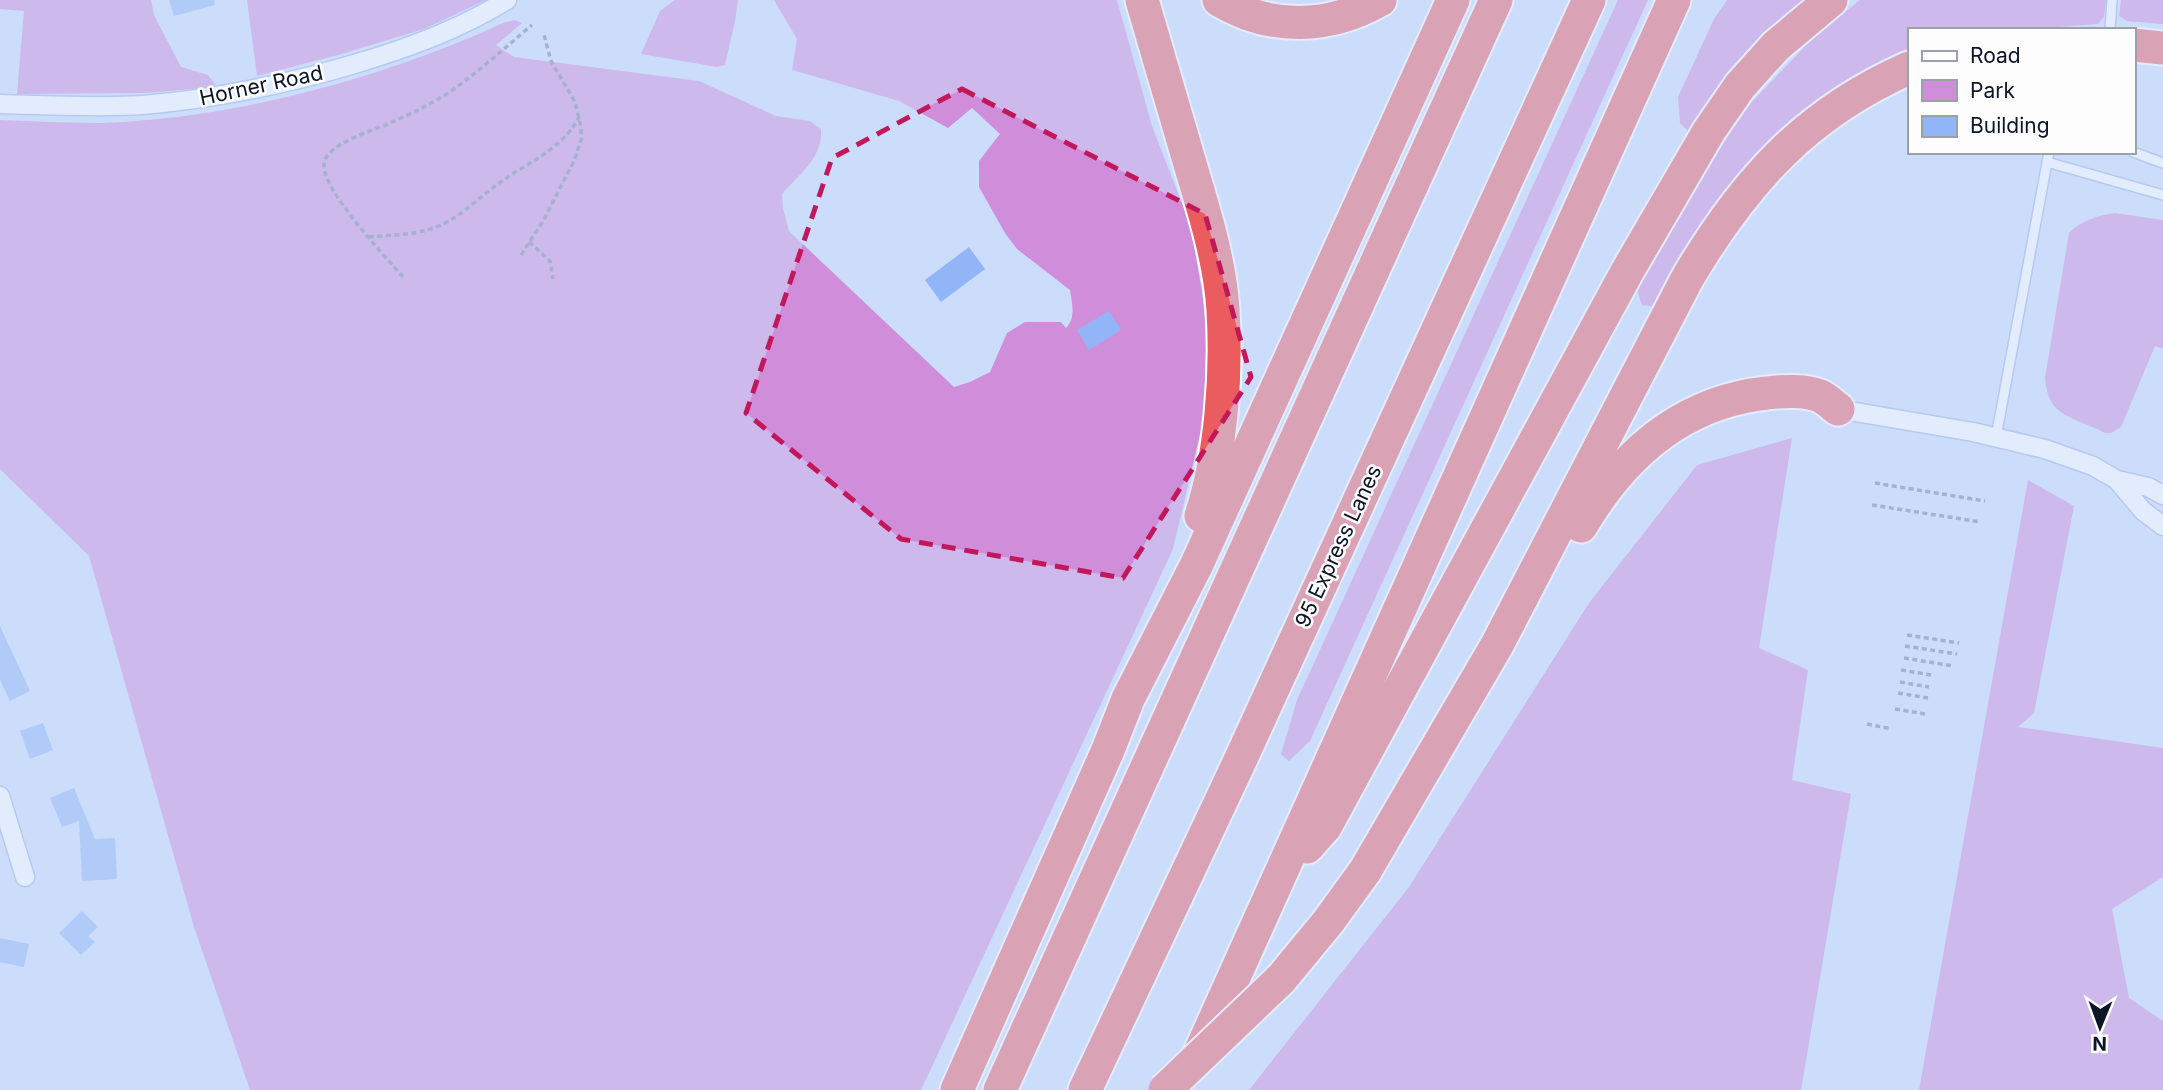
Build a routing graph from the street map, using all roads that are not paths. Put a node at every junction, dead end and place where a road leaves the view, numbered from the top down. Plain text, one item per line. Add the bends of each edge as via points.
1 (508, 0) edge
2 (1142, 0) edge
3 (1219, 0) edge
4 (1380, 0) edge
5 (1453, 0) edge
6 (1496, 0) edge
7 (1589, 0) edge
8 (1674, 0) edge
9 (1831, 0) edge
10 (2112, 0) edge
11 (2110, 28) edge
12 (2135, 45) edge
13 (2163, 48) edge
14 (1908, 68) edge
15 (0, 104) edge
16 (2135, 153) edge
17 (2048, 157) edge
18 (2163, 163) edge
19 (2163, 195) edge
20 (1838, 409) joint
21 (1996, 437) junction
22 (2117, 480) junction
23 (2163, 495) edge
24 (2163, 526) edge
25 (1497, 645) junction
26 (1137, 683) junction
27 (0, 796) edge
28 (25, 877) dead end
29 (1275, 883) junction
30 (957, 1090) edge
31 (1000, 1090) edge
32 (1085, 1090) edge
33 (1165, 1090) edge
34 (1182, 1090) edge

1 - 15 street, Horner Road via 397,51 248,91 141,105
2 - 26 highway via 1207,222 1223,308 1224,353 1214,464 1206,499
3 - 4 highway via 1258,16 1313,23 1360,12
5 - 26 highway via 1197,564
6 - 31 highway
7 - 32 highway, 95 Express Lanes
8 - 29 highway
9 - 29 highway via 1776,47 1740,86 1709,131 1628,270 1325,827
10 - 11 lane
12 - 13 highway
14 - 25 highway via 1854,95 1810,126 1772,161 1712,237
16 - 18 lane
17 - 19 lane
17 - 21 lane
20 - 21 street
20 - 25 highway via 1819,396 1774,392 1704,408 1653,438 1611,479
21 - 22 street via 2062,453
22 - 23 street
22 - 24 street via 2143,511
25 - 33 highway, bridge via 1364,870 1328,922 1281,979
26 - 30 highway
27 - 28 street
29 - 34 highway

